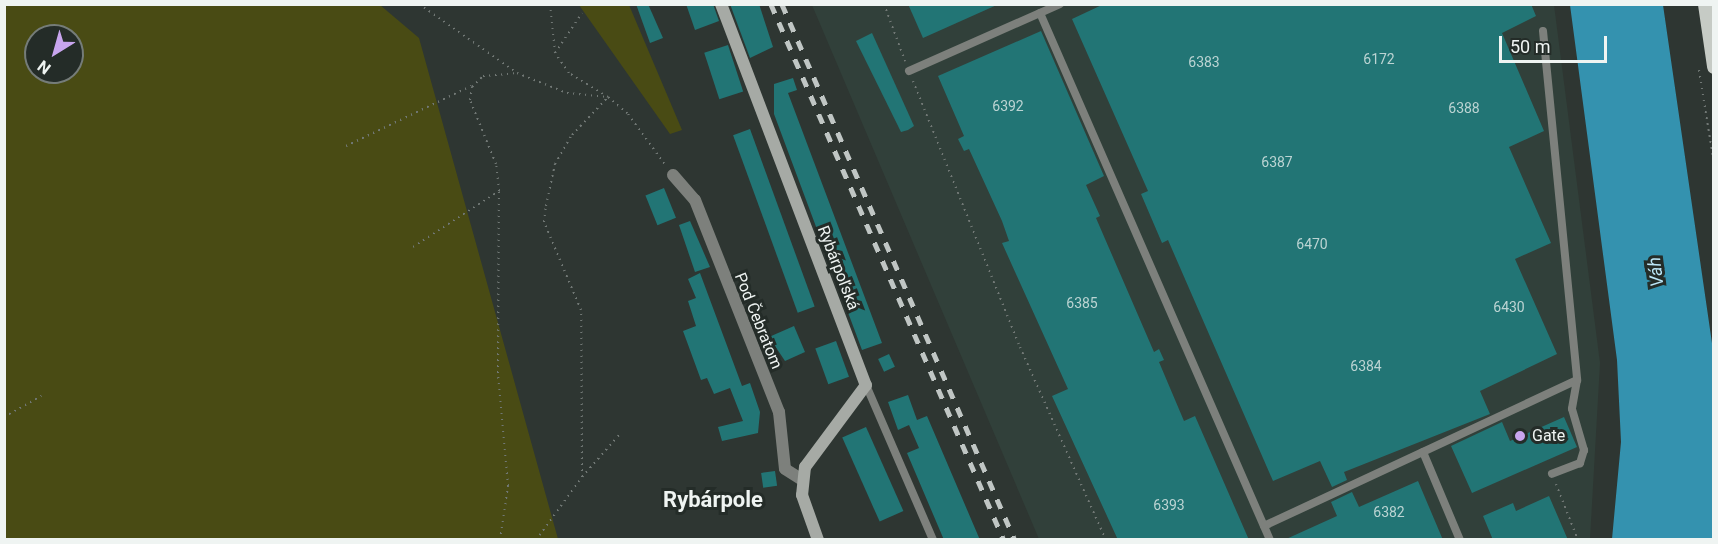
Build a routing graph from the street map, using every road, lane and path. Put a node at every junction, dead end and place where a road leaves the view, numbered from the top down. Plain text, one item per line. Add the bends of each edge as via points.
1 (419, 4) edge
2 (550, 4) edge
3 (721, 4) edge
4 (884, 4) edge
5 (1060, 4) edge
6 (1705, 4) edge
7 (582, 13) dead end
8 (1040, 13) junction
9 (1543, 31) dead end
10 (555, 53) junction
11 (1698, 58) dead end
12 (1713, 66) edge
13 (909, 71) junction
14 (517, 73) junction
15 (483, 76) junction
16 (608, 97) junction
17 (346, 146) dead end
18 (1713, 164) edge
19 (673, 175) joint
20 (499, 191) junction
21 (413, 247) dead end
22 (1577, 380) junction
23 (866, 386) junction
24 (41, 396) dead end
25 (4, 417) edge
26 (619, 435) dead end
27 (1423, 452) junction
28 (1552, 474) joint
29 (582, 477) junction
30 (801, 479) junction
31 (1264, 526) junction
32 (500, 540) edge
33 (536, 540) edge
34 (818, 540) edge
35 (933, 540) edge
36 (1106, 540) edge
37 (1270, 540) edge
38 (1460, 540) edge
39 (1578, 540) edge

1 - 14 path
2 - 10 path
3 - 23 street, Rybárpoľská
4 - 13 path
5 - 8 lane
6 - 12 main road
7 - 10 path
8 - 13 lane
8 - 31 lane
9 - 22 lane
10 - 16 path via 569,73
11 - 18 path
13 - 36 path via 1020,347
14 - 15 path
14 - 16 path via 567,93
15 - 17 path via 464,92
15 - 20 path via 472,87 470,100 496,164
16 - 19 path via 628,114
16 - 29 path via 572,135 555,164 544,222 581,310
19 - 30 street, Pod Čebratom via 695,200 779,412 785,469
20 - 21 path
20 - 32 path via 498,373 508,486
22 - 27 lane
22 - 28 lane via 1572,409 1584,450 1580,463
23 - 30 street via 819,442
23 - 35 lane, Rybárpoľská
24 - 25 path
26 - 29 path
27 - 31 lane
27 - 38 lane
28 - 39 path
29 - 33 path
30 - 34 street via 806,513
31 - 37 lane

